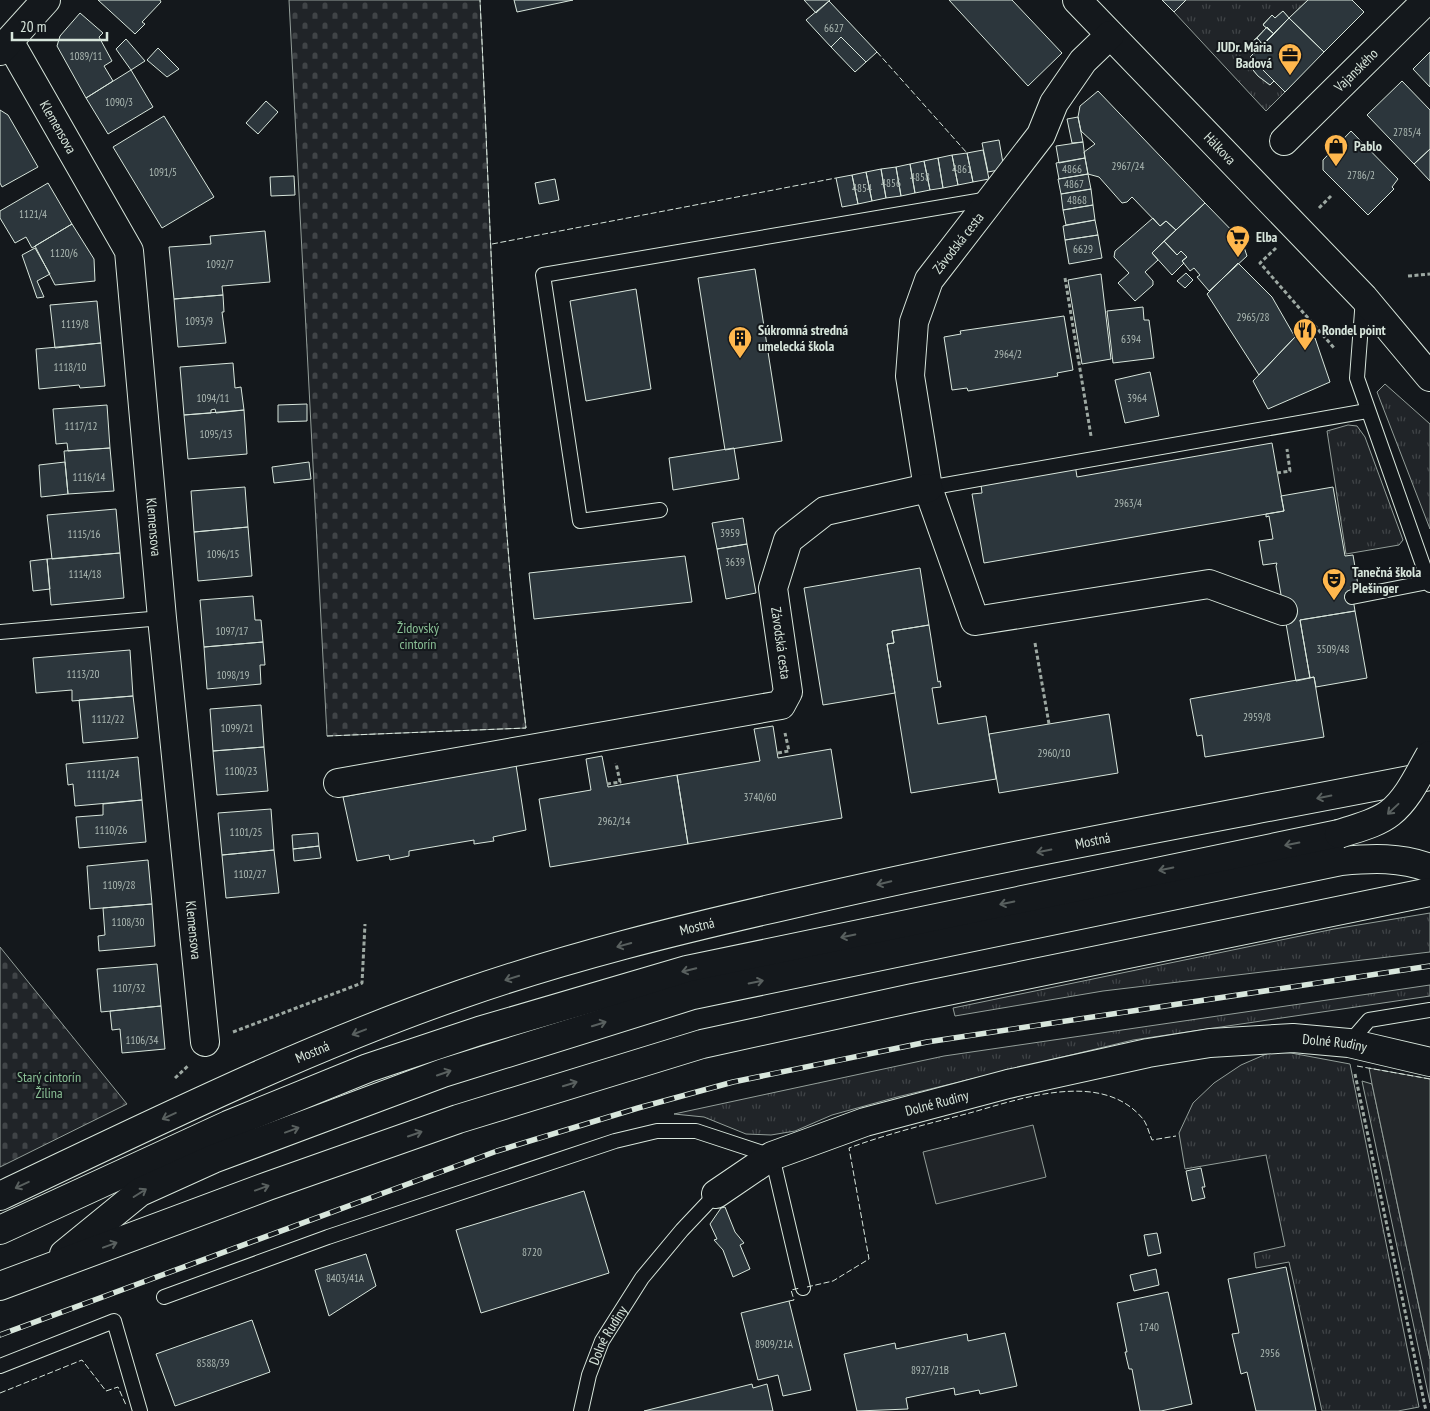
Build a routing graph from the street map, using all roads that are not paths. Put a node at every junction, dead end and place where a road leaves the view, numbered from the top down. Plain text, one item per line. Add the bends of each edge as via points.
1 (46, 0) edge
2 (1077, 0) edge
3 (1427, 0) edge
4 (1110, 35) junction
5 (5, 46) edge
6 (1284, 140) dead end
7 (992, 198) junction
8 (1364, 298) junction
9 (1430, 353) edge
10 (1430, 377) edge
11 (1367, 411) junction
12 (928, 488) junction
13 (660, 510) dead end
14 (1429, 583) edge
15 (1352, 597) dead end
16 (1283, 610) dead end
17 (162, 618) junction
18 (0, 632) edge
19 (1430, 755) edge
20 (1430, 776) edge
21 (338, 783) dead end
22 (1430, 784) edge
23 (1372, 787) junction
24 (1430, 868) edge
25 (1430, 892) edge
26 (1430, 1010) edge
27 (205, 1042) road end
28 (1349, 1043) junction
29 (1430, 1062) edge
30 (772, 1156) junction
31 (716, 1194) joint
32 (0, 1196) edge
33 (0, 1230) edge
34 (48, 1268) junction
35 (0, 1286) edge
36 (803, 1288) dead end
37 (164, 1297) dead end
38 (0, 1366) edge
39 (140, 1411) edge
40 (581, 1411) edge

1 - 5 main road
2 - 4 main road, Hálkova
3 - 6 main road, Vajanského
4 - 7 main road, Závodská cesta via 1083,61 1054,102 1041,135
4 - 8 main road, Hálkova
5 - 17 main road, Klemensova via 129,251
7 - 12 main road, Závodská cesta via 929,280 914,322 910,376
7 - 13 lane via 543,275 580,521
8 - 9 main road, Hálkova
8 - 10 main road, Hálkova
8 - 11 lane via 1357,378
11 - 12 lane
11 - 14 lane
12 - 16 main road, Závodská cesta via 975,621 1209,584
12 - 21 main road, Závodská cesta via 825,511 788,540 773,588 788,692 781,705
14 - 15 lane
17 - 18 lane
17 - 27 main road, Klemensova
19 -> 33 main road, bridge via 1397,806 1378,820 1340,834 687,970 478,1031 368,1068 228,1125
20 - 23 main road, Mostná
22 - 23 main road
23 -> 32 main road, Mostná via 890,881 677,931 559,963 462,994 352,1035
34 -> 24 main road via 140,1192 213,1159 443,1073 693,995 1341,861 1406,860
34 -> 25 main road via 458,1119 702,1044
26 - 28 lane via 1369,1020
28 - 29 main road, Dolné Rudiny
28 - 30 main road, Dolné Rudiny via 1293,1038 1258,1039 1148,1053 1008,1084 865,1122
30 - 31 main road, Dolné Rudiny
30 - 36 lane
30 - 37 lane via 696,1131 657,1131 614,1141 338,1234
31 - 40 lane, Dolné Rudiny via 642,1278 602,1341 589,1375
34 - 35 main road
38 - 39 lane via 114,1321

